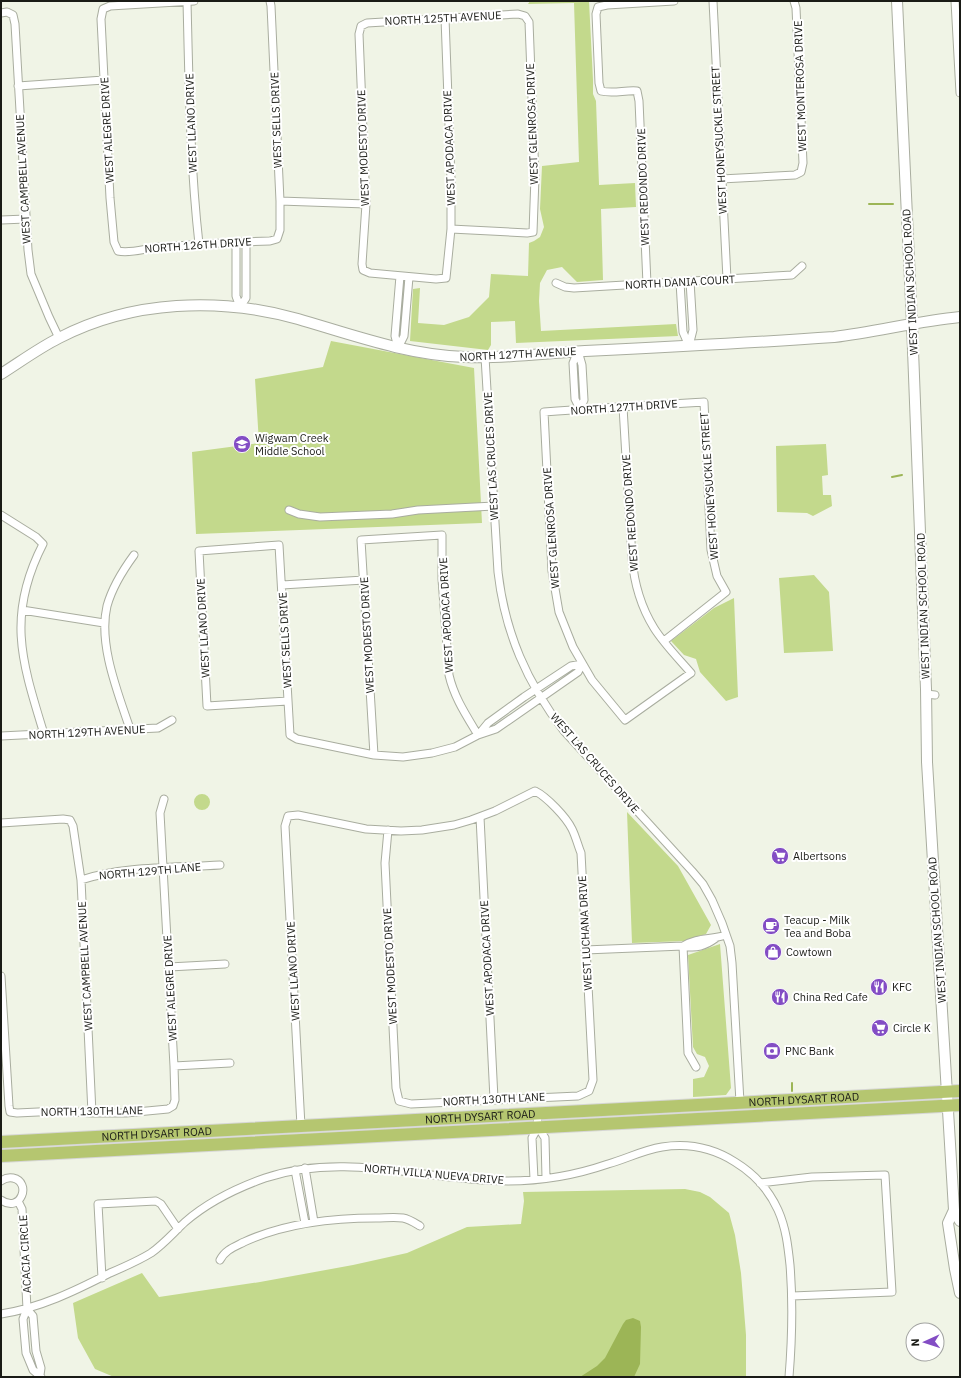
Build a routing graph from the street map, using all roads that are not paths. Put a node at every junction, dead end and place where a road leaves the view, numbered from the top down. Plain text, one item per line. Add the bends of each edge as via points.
1 (187, 1) edge
2 (194, 1) edge
3 (270, 1) edge
4 (674, 1) edge
5 (713, 1) edge
6 (794, 1) edge
7 (897, 1) edge
8 (955, 1) edge
9 (1, 13) edge
10 (525, 16) joint
11 (445, 18) junction
12 (361, 26) joint
13 (104, 80) junction
14 (18, 86) junction
15 (960, 93) edge
16 (721, 179) junction
17 (280, 201) junction
18 (366, 204) junction
19 (26, 219) junction
20 (1, 220) edge
21 (451, 229) junction
22 (278, 239) joint
23 (236, 242) junction
24 (246, 242) junction
25 (200, 244) junction
26 (118, 251) joint
27 (802, 266) dead end
28 (400, 276) junction
29 (409, 277) junction
30 (727, 279) junction
31 (680, 282) junction
32 (690, 282) junction
33 (556, 283) dead end
34 (646, 284) junction
35 (240, 307) junction
36 (960, 317) edge
37 (912, 324) junction
38 (59, 338) junction
39 (689, 346) junction
40 (398, 348) junction
41 (578, 351) junction
42 (485, 357) junction
43 (1, 374) edge
44 (704, 402) joint
45 (623, 407) junction
46 (580, 409) junction
47 (544, 412) joint
48 (494, 506) junction
49 (289, 510) dead end
50 (1, 515) edge
51 (442, 535) joint
52 (279, 546) joint
53 (134, 555) dead end
54 (364, 580) junction
55 (282, 585) junction
56 (22, 610) junction
57 (104, 623) junction
58 (664, 641) junction
59 (582, 664) junction
60 (536, 689) junction
61 (541, 697) junction
62 (288, 702) junction
63 (172, 720) dead end
64 (625, 720) joint
65 (130, 729) junction
66 (44, 734) junction
67 (478, 735) junction
68 (1, 736) edge
69 (374, 755) junction
70 (164, 798) dead end
71 (480, 817) junction
72 (1, 823) edge
73 (388, 830) junction
74 (220, 865) dead end
75 (163, 868) junction
76 (81, 880) junction
77 (726, 935) junction
78 (683, 946) junction
79 (585, 950) junction
80 (224, 964) dead end
81 (169, 967) junction
82 (1, 976) edge
83 (230, 1063) dead end
84 (174, 1066) junction
85 (696, 1067) dead end
86 (589, 1091) joint
87 (946, 1091) junction
88 (960, 1091) edge
89 (494, 1099) junction
90 (399, 1101) joint
91 (740, 1102) junction
92 (960, 1105) edge
93 (173, 1106) joint
94 (948, 1106) junction
95 (92, 1113) junction
96 (537, 1113) junction
97 (741, 1117) junction
98 (301, 1126) junction
99 (538, 1127) junction
100 (1, 1142) edge
101 (1, 1156) edge
102 (305, 1168) junction
103 (295, 1170) junction
104 (546, 1178) junction
105 (534, 1180) junction
106 (1, 1181) edge
107 (760, 1183) junction
108 (1, 1200) edge
109 (18, 1201) junction
110 (954, 1210) junction
111 (960, 1221) edge
112 (314, 1222) junction
113 (305, 1223) junction
114 (420, 1226) dead end
115 (178, 1229) junction
116 (220, 1260) dead end
117 (102, 1278) junction
118 (960, 1293) edge
119 (792, 1296) junction
120 (27, 1309) junction
121 (1, 1314) edge
122 (40, 1376) edge
123 (789, 1377) edge

1 - 2 street
1 - 13 street, WEST ALEGRE DRIVE via 110,6 103,9 101,19
1 - 25 street, WEST LLANO DRIVE via 192,160
3 - 17 street, WEST SELLS DRIVE
4 - 34 street, WEST REDONDO DRIVE via 607,5 598,7 596,14 601,91 637,91 639,101
5 - 16 street, WEST HONEYSUCKLE STREET
6 - 16 street, WEST MONTEROSA DRIVE via 803,163 801,172 795,175
7 - 37 main road, WEST INDIAN SCHOOL ROAD
8 - 15 street
9 - 14 street, WEST CAMPBELL AVENUE via 13,15
10 - 11 street, NORTH 125TH AVENUE via 518,14
10 - 21 street, WEST GLENROSA DRIVE via 529,22 535,177 533,232
11 - 12 street, NORTH 125TH AVENUE via 367,23
11 - 21 street, WEST APODACA DRIVE
12 - 18 street, WEST MODESTO DRIVE via 359,34
13 - 14 street
13 - 26 street, WEST ALEGRE DRIVE via 110,198 114,242
14 - 19 street, WEST CAMPBELL AVENUE
16 - 30 street, WEST HONEYSUCKLE STREET
17 - 18 street
17 - 22 street, WEST SELLS DRIVE
18 - 28 street, WEST MODESTO DRIVE via 363,270
19 - 20 street
19 - 38 street, WEST CAMPBELL AVENUE via 31,274
21 - 29 street, WEST APODACA DRIVE via 446,278 436,280
22 - 24 street, NORTH 126TH DRIVE
23 - 24 street, NORTH 126TH DRIVE
23 - 25 street, NORTH 126TH DRIVE
23 - 35 street via 236,296
24 - 35 street via 246,298
25 - 26 street, NORTH 126TH DRIVE
27 - 30 street, NORTH DANIA COURT via 792,275
28 - 29 street
28 - 40 street via 395,336
29 - 40 street via 404,336
30 - 32 street, NORTH DANIA COURT
31 - 32 street, NORTH DANIA COURT
31 - 34 street, NORTH DANIA COURT
31 - 39 street via 683,332
32 - 39 street via 693,330
33 - 34 street, NORTH DANIA COURT via 574,288
35 - 38 main road, NORTH 127TH AVENUE via 199,305 154,309 114,317
35 - 40 main road, NORTH 127TH AVENUE via 296,318
36 - 37 main road, NORTH 127TH AVENUE
37 - 39 main road, NORTH 127TH AVENUE via 848,335
37 - 87 main road, WEST INDIAN SCHOOL ROAD via 931,695 927,762
38 - 43 main road, NORTH 127TH AVENUE
39 - 41 main road, NORTH 127TH AVENUE
40 - 42 main road, NORTH 127TH AVENUE via 437,356
41 - 42 main road, NORTH 127TH AVENUE
41 - 46 street via 573,363 575,399
42 - 48 street, WEST LAS CRUCES DRIVE
44 - 45 street, NORTH 127TH DRIVE
44 - 58 street, WEST HONEYSUCKLE STREET via 711,550 717,576 726,592
45 - 46 street, NORTH 127TH DRIVE
45 - 58 street, WEST REDONDO DRIVE via 634,578 654,628
46 - 47 street, NORTH 127TH DRIVE
47 - 59 street, WEST GLENROSA DRIVE via 552,571 559,612
48 - 49 street via 320,517
48 - 60 street, WEST LAS CRUCES DRIVE via 499,579 507,620 514,643
50 - 56 street via 43,544 29,576
51 - 54 street, WEST MODESTO DRIVE via 361,540
51 - 67 street, WEST APODACA DRIVE via 442,579 449,675 460,705
52 - 55 street, WEST SELLS DRIVE
52 - 62 street, WEST LLANO DRIVE via 199,551 207,706
53 - 57 street via 112,592
54 - 55 street
54 - 69 street, WEST MODESTO DRIVE
55 - 62 street, WEST SELLS DRIVE
56 - 57 street
56 - 66 street via 20,630 24,663
57 - 65 street via 108,658
58 - 64 street, WEST REDONDO DRIVE via 691,673
59 - 60 street via 571,666
59 - 61 street via 578,672
59 - 64 street, WEST GLENROSA DRIVE
60 - 61 street, WEST LAS CRUCES DRIVE
60 - 67 street via 488,723
61 - 67 street via 496,729
61 - 77 street, WEST LAS CRUCES DRIVE via 572,741 703,884
62 - 69 street, WEST SELLS DRIVE via 290,735 297,739
63 - 65 street, NORTH 129TH AVENUE via 158,728
65 - 66 street, NORTH 129TH AVENUE
66 - 68 street, NORTH 129TH AVENUE
67 - 69 street via 455,747 432,753 403,757
70 - 75 street, WEST ALEGRE DRIVE via 160,813
71 - 73 street via 454,825 422,830
71 - 79 street, WEST LUCHANA DRIVE via 535,791 542,794 572,828 581,853
71 - 89 street, WEST APODACA DRIVE
72 - 76 street, WEST CAMPBELL AVENUE via 70,820
73 - 90 street, WEST MODESTO DRIVE via 385,863 396,1088
73 - 98 street, WEST LLANO DRIVE via 366,829 298,815 288,816 285,826
74 - 75 street, NORTH 129TH LANE
75 - 76 street, NORTH 129TH LANE via 98,874
75 - 81 street, WEST ALEGRE DRIVE
76 - 95 street, WEST CAMPBELL AVENUE
77 - 78 street via 705,938 692,948
77 - 91 street, WEST LAS CRUCES DRIVE via 732,963
78 - 79 street
78 - 85 street via 688,1053
79 - 86 street, WEST LUCHANA DRIVE via 593,1080
80 - 81 street
81 - 84 street, WEST ALEGRE DRIVE
82 - 95 street, NORTH 130TH LANE via 10,1112
83 - 84 street
84 - 93 street, WEST ALEGRE DRIVE
86 - 89 street, NORTH 130TH LANE via 578,1096
87 - 88 main road, NORTH DYSART ROAD
87 - 91 main road, NORTH DYSART ROAD
87 - 94 main road, WEST INDIAN SCHOOL ROAD
89 - 90 street, NORTH 130TH LANE via 411,1104
91 - 96 main road, NORTH DYSART ROAD
91 - 97 main road
92 - 94 main road, NORTH DYSART ROAD
93 - 95 street, NORTH 130TH LANE via 168,1109 126,1113
94 - 97 main road, NORTH DYSART ROAD
94 - 110 main road, WEST INDIAN SCHOOL ROAD
96 - 98 main road, NORTH DYSART ROAD
96 - 99 street
97 - 99 main road, NORTH DYSART ROAD
98 - 100 main road, NORTH DYSART ROAD
99 - 101 main road, NORTH DYSART ROAD
99 - 104 street via 545,1138
99 - 105 street via 532,1138
102 - 103 street, NORTH VILLA NUEVA DRIVE
102 - 105 street, NORTH VILLA NUEVA DRIVE via 343,1166 468,1179
102 - 112 street
103 - 113 street
103 - 115 street, NORTH VILLA NUEVA DRIVE via 266,1178 225,1196 197,1213
104 - 105 street, NORTH VILLA NUEVA DRIVE
104 - 107 street, NORTH VILLA NUEVA DRIVE via 595,1168 658,1147 684,1146 719,1153 743,1167
106 - 109 street, ACACIA CIRCLE via 12,1178 22,1185 22,1194
107 - 119 street, NORTH VILLA NUEVA DRIVE via 772,1198 785,1228
107 - 119 street via 812,1177 885,1175 892,1292
108 - 109 street, ACACIA CIRCLE via 10,1204
109 - 120 street, ACACIA CIRCLE via 22,1209
110 - 111 main road, WEST INDIAN SCHOOL ROAD
110 - 118 main road, WEST INDIAN SCHOOL ROAD via 948,1223
112 - 113 street
112 - 114 street via 405,1218
113 - 116 street via 256,1236 229,1249 223,1253
115 - 117 street, NORTH VILLA NUEVA DRIVE via 161,1246
115 - 117 street via 161,1204 156,1201 98,1204
117 - 120 street, NORTH VILLA NUEVA DRIVE
119 - 123 street, NORTH VILLA NUEVA DRIVE
120 - 121 street, NORTH VILLA NUEVA DRIVE
120 - 122 street via 33,1316
120 - 122 street via 23,1318 26,1353 33,1370

